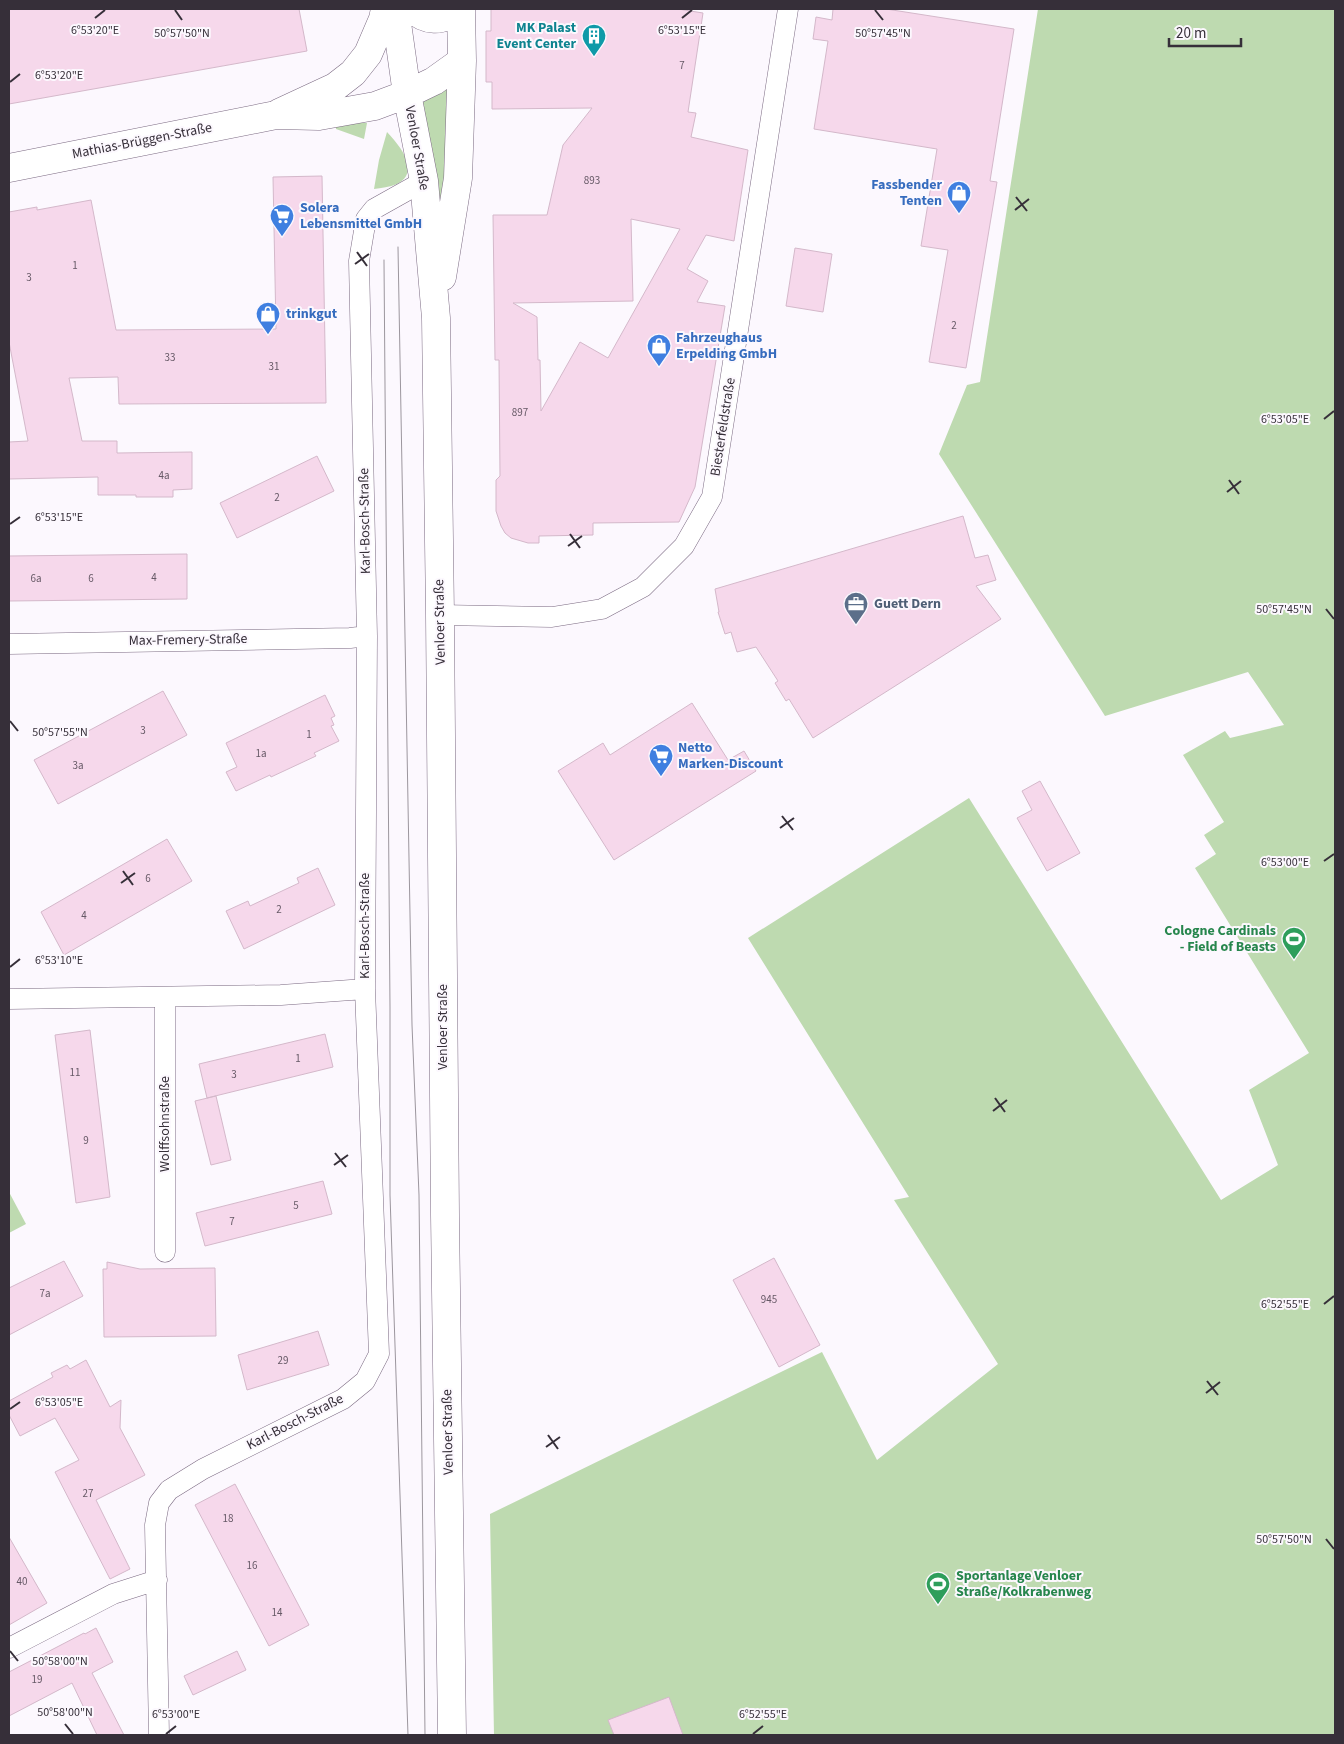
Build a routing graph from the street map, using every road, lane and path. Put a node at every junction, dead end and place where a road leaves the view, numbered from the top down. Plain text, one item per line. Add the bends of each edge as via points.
1 (385, 9) edge
2 (395, 9) edge
3 (413, 9) edge
4 (454, 9) edge
5 (461, 9) edge
6 (788, 9) edge
7 (462, 61) junction
8 (407, 94) junction
9 (276, 115) junction
10 (9, 168) edge
11 (424, 181) junction
12 (436, 318) junction
13 (440, 616) junction
14 (367, 636) junction
15 (9, 644) edge
16 (365, 989) junction
17 (165, 996) junction
18 (9, 999) edge
19 (165, 1252) dead end
20 (157, 1580) junction
21 (9, 1648) edge
22 (159, 1735) edge
23 (452, 1735) edge

1 - 9 main road, Mathias-Brüggen-Straße via 368,54 352,73 335,87
2 - 8 main road, Venloer Straße
3 - 4 main road via 430,19 440,19
5 - 7 main road, Venloer Straße
6 - 13 street, Biesterfeldstraße via 712,497 708,505 684,546 642,587 602,609 552,617
7 - 8 main road, Mathias-Brüggen-Straße via 434,81
7 - 12 main road, Venloer Straße via 458,178
8 - 9 main road, Mathias-Brüggen-Straße via 375,106 319,116
8 - 11 main road, Venloer Straße
9 - 10 main road, Mathias-Brüggen-Straße
11 - 12 main road, Venloer Straße
11 - 14 street, Karl-Bosch-Straße via 374,208 366,219 359,261
12 - 13 main road, Venloer Straße
13 - 23 main road, Venloer Straße
14 - 15 street, Max-Fremery-Straße
14 - 16 street, Karl-Bosch-Straße
16 - 17 street via 281,995
16 - 20 street, Karl-Bosch-Straße via 379,1354 365,1381 343,1399 203,1469 169,1490 159,1503 155,1525
17 - 18 street
17 - 19 street, Wolffsohnstraße
20 - 21 street via 113,1594
20 - 22 street, Karl-Bosch-Straße

